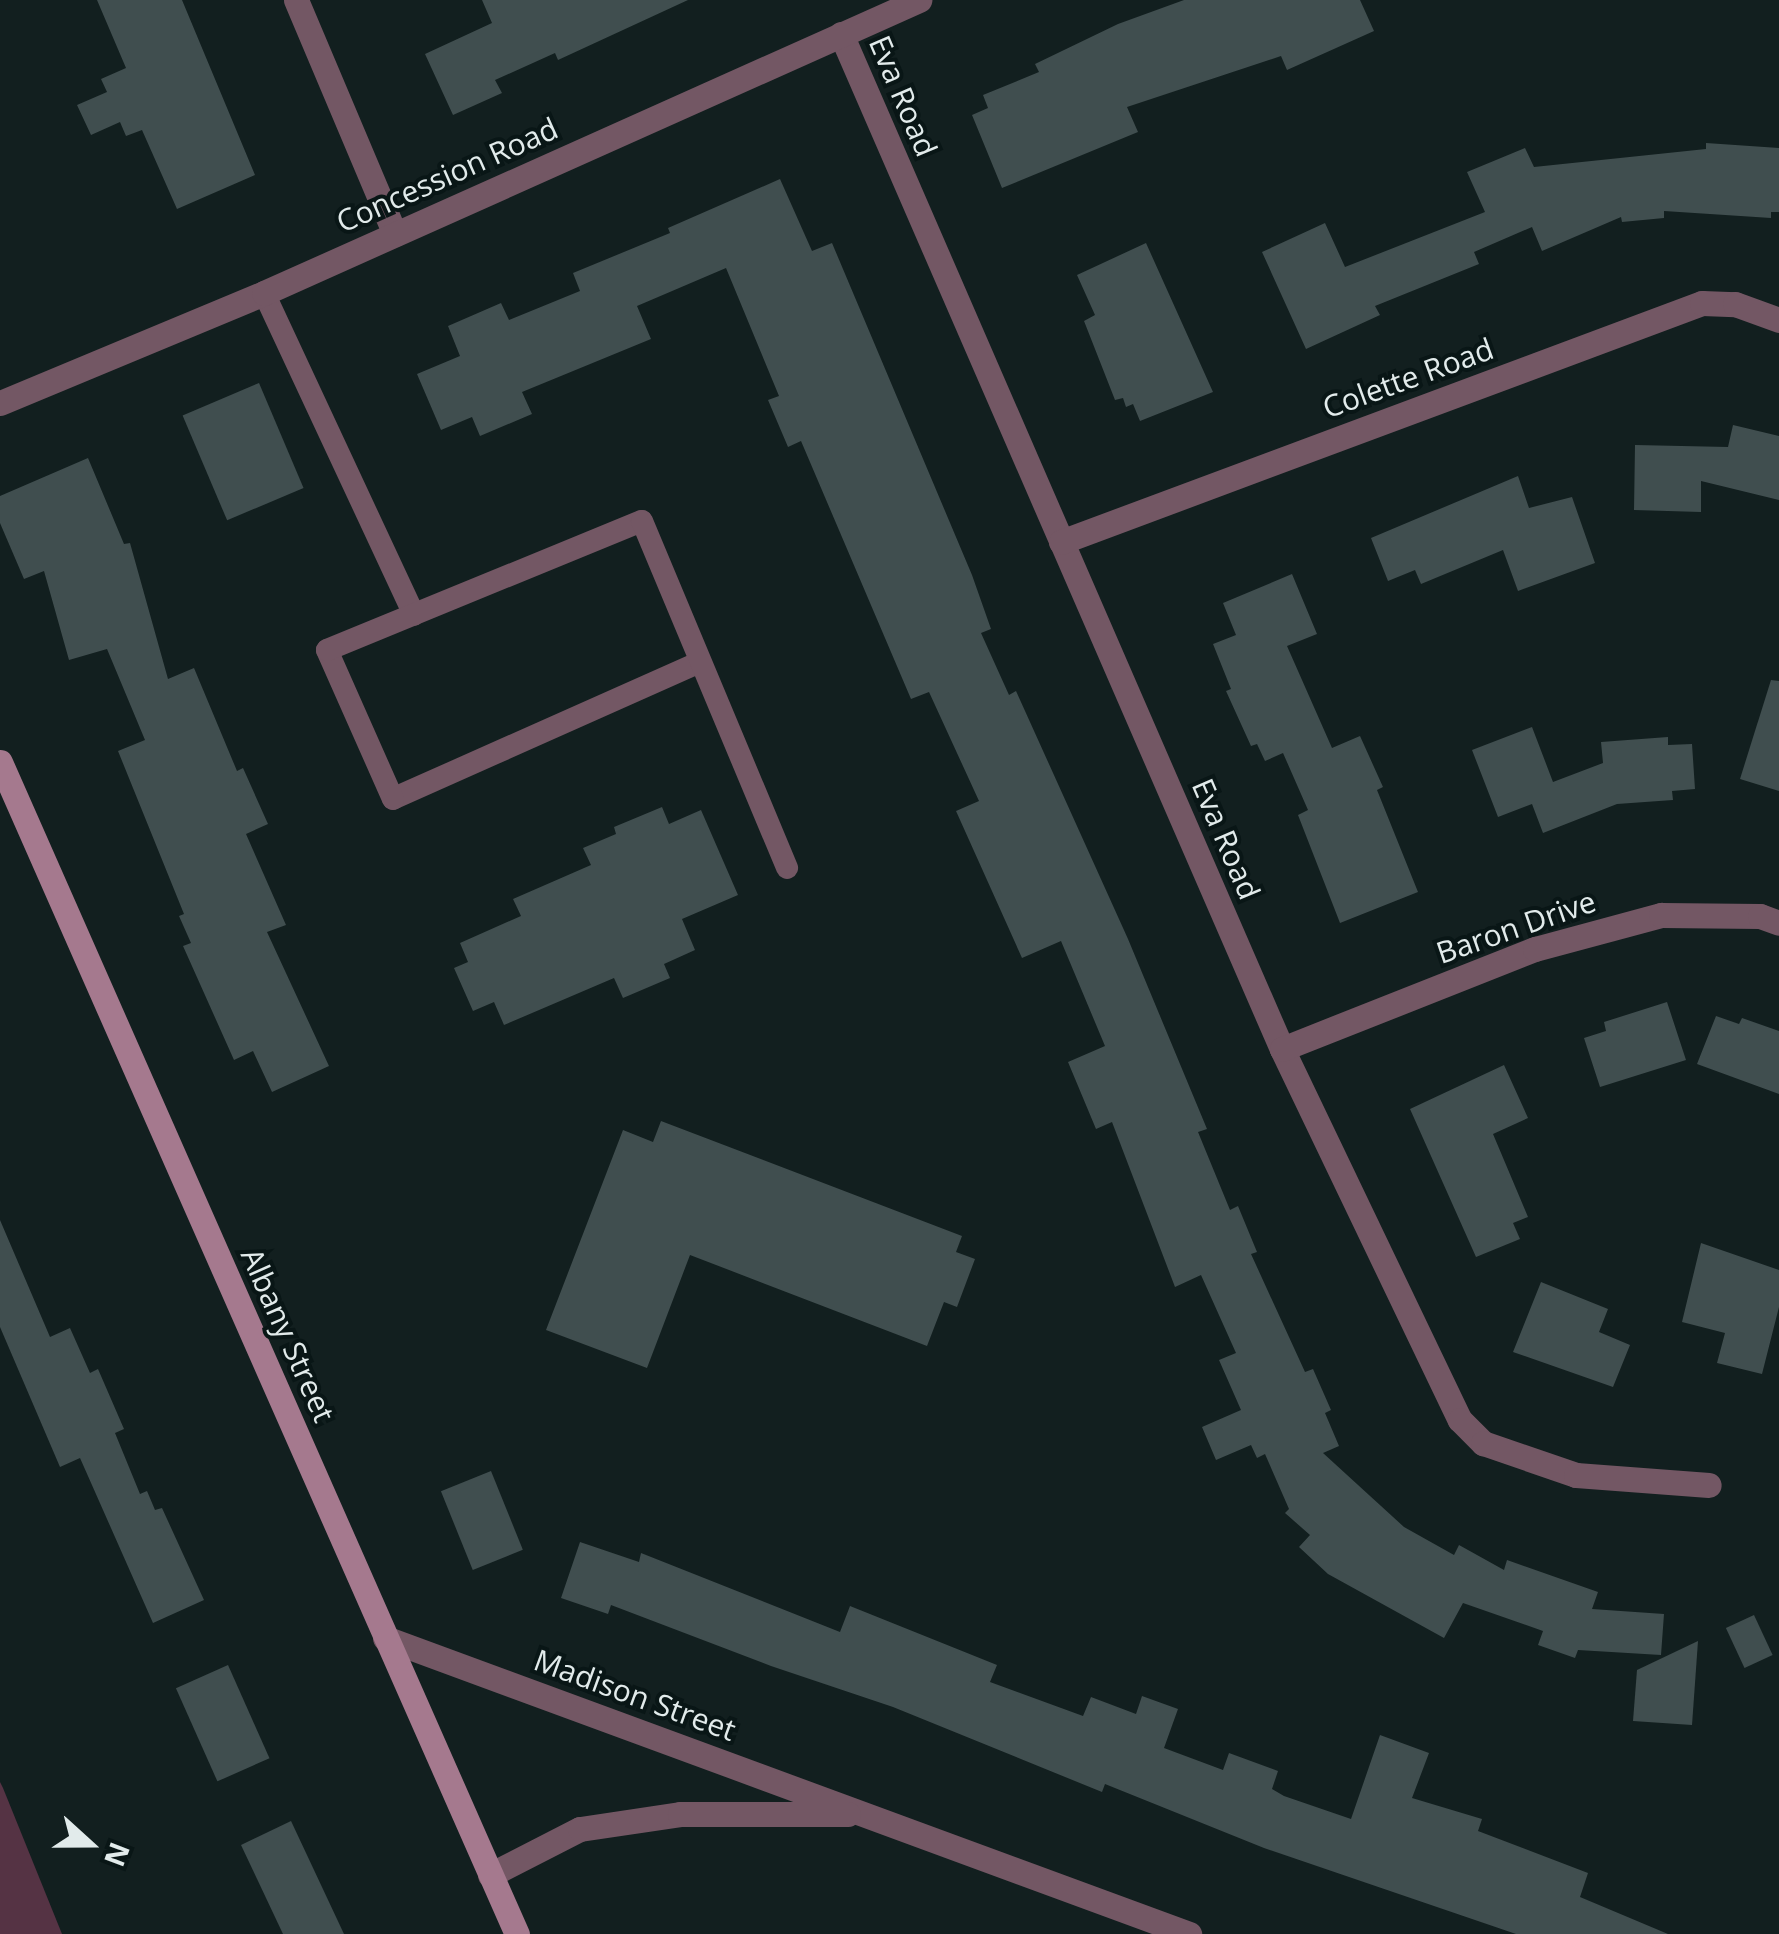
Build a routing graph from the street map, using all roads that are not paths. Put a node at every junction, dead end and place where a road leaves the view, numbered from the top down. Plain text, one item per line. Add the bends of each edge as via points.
1 (296, 0) edge
2 (919, 0) edge
3 (841, 34) junction
4 (395, 234) junction
5 (264, 292) junction
6 (1779, 320) edge
7 (0, 403) edge
8 (1062, 542) junction
9 (414, 615) junction
10 (700, 662) junction
11 (0, 762) edge
12 (787, 868) dead end
13 (1779, 922) edge
14 (1282, 1049) junction
15 (1709, 1485) dead end
16 (385, 1638) junction
17 (863, 1814) junction
18 (490, 1874) junction
19 (517, 1934) edge
20 (1189, 1934) edge

1 - 4 street
2 - 3 street, Concession Road
3 - 4 street, Concession Road
3 - 8 street, Eva Road
4 - 5 street, Concession Road
5 - 7 street, Concession Road
5 - 9 lane
6 - 8 street, Colette Road via 1735,304 1702,304
8 - 14 street, Eva Road
9 - 10 lane via 642,521
9 - 10 lane via 327,650 392,800
10 - 12 lane
11 - 16 street, Albany Street
13 - 14 street, Baron Drive via 1662,915 1535,949
14 - 15 street, Eva Road via 1460,1420 1484,1443 1576,1474
16 - 17 street, Madison Street
16 - 18 street, Albany Street
17 - 18 street, Madison Street via 680,1814 580,1829
17 - 20 street, Madison Street
18 - 19 street, Albany Street

